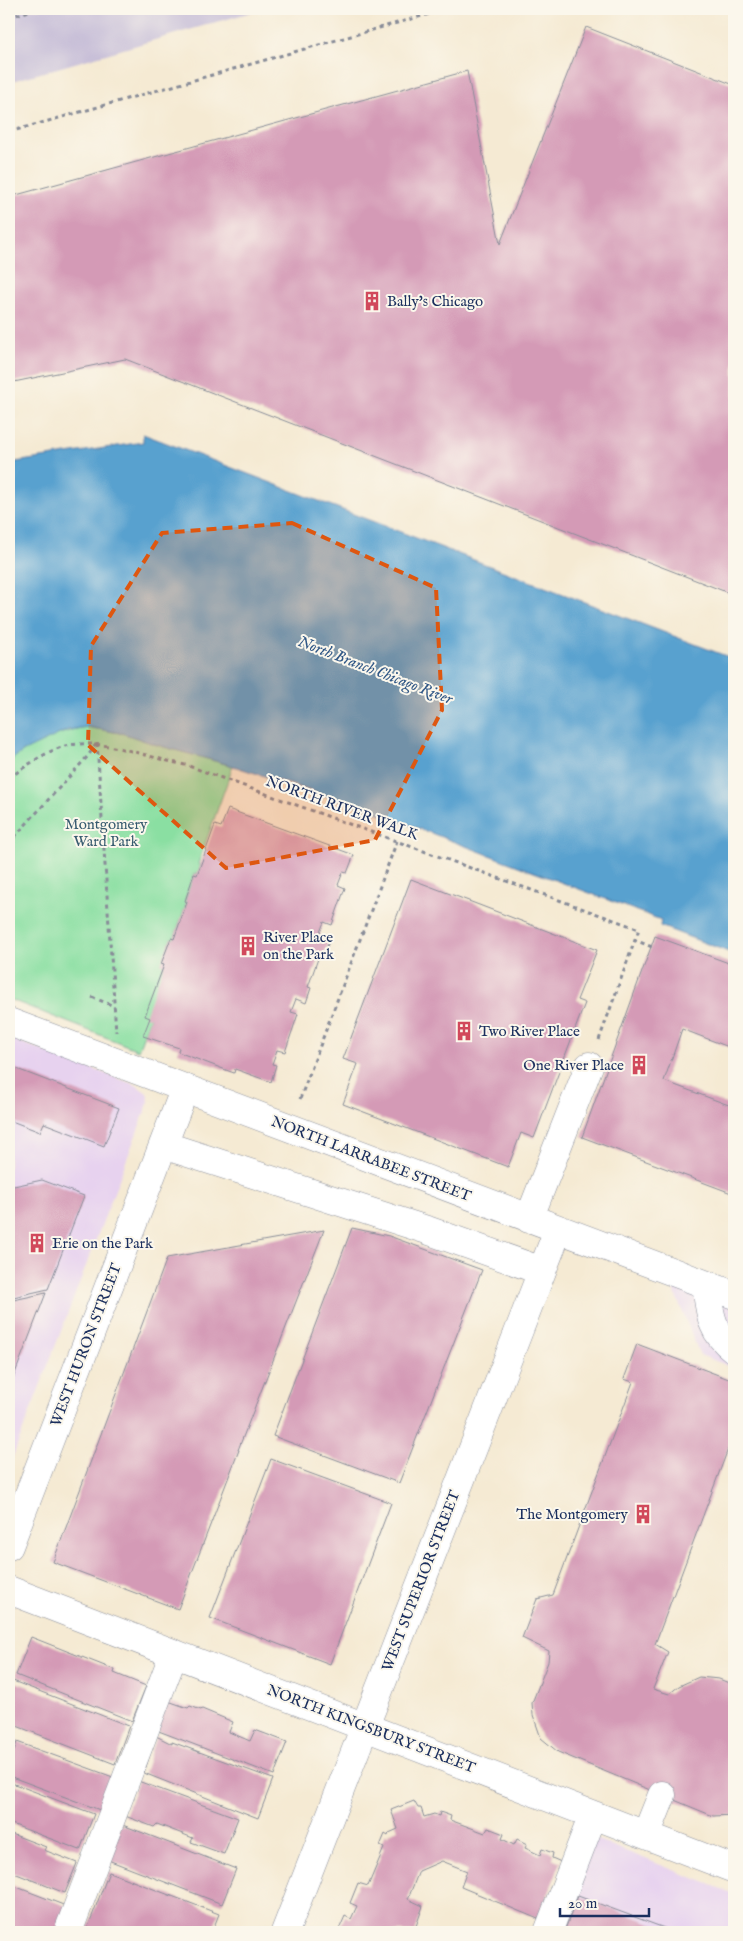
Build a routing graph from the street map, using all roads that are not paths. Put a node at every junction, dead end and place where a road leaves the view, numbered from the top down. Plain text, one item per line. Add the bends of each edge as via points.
1 (9, 1022) edge
2 (589, 1066) road end
3 (185, 1088) junction
4 (163, 1145) junction
5 (529, 1219) junction
6 (558, 1230) junction
7 (542, 1271) junction
8 (706, 1285) junction
9 (734, 1296) edge
10 (734, 1349) edge
11 (9, 1546) edge
12 (9, 1590) edge
13 (174, 1653) junction
14 (365, 1727) junction
15 (662, 1795) dead end
16 (593, 1815) junction
17 (646, 1835) junction
18 (734, 1869) edge
19 (68, 1932) edge
20 (285, 1932) edge
21 (548, 1932) edge

1 - 3 street, NORTH LARRABEE STREET
2 - 5 street
3 - 4 street, WEST HURON STREET
3 - 5 street, NORTH LARRABEE STREET
4 - 7 street
4 - 11 street, WEST HURON STREET
5 - 6 street, NORTH LARRABEE STREET
6 - 7 street, WEST SUPERIOR STREET
6 - 8 street, NORTH LARRABEE STREET
7 - 14 street, WEST SUPERIOR STREET
8 - 9 street, NORTH LARRABEE STREET
8 - 10 street via 712,1323 723,1341
12 - 13 street, NORTH KINGSBURY STREET
13 - 14 street, NORTH KINGSBURY STREET
13 - 19 street
14 - 16 street, NORTH KINGSBURY STREET
14 - 20 street, WEST SUPERIOR STREET
15 - 17 street
16 - 17 street, NORTH KINGSBURY STREET
16 - 21 street
17 - 18 street, NORTH KINGSBURY STREET

